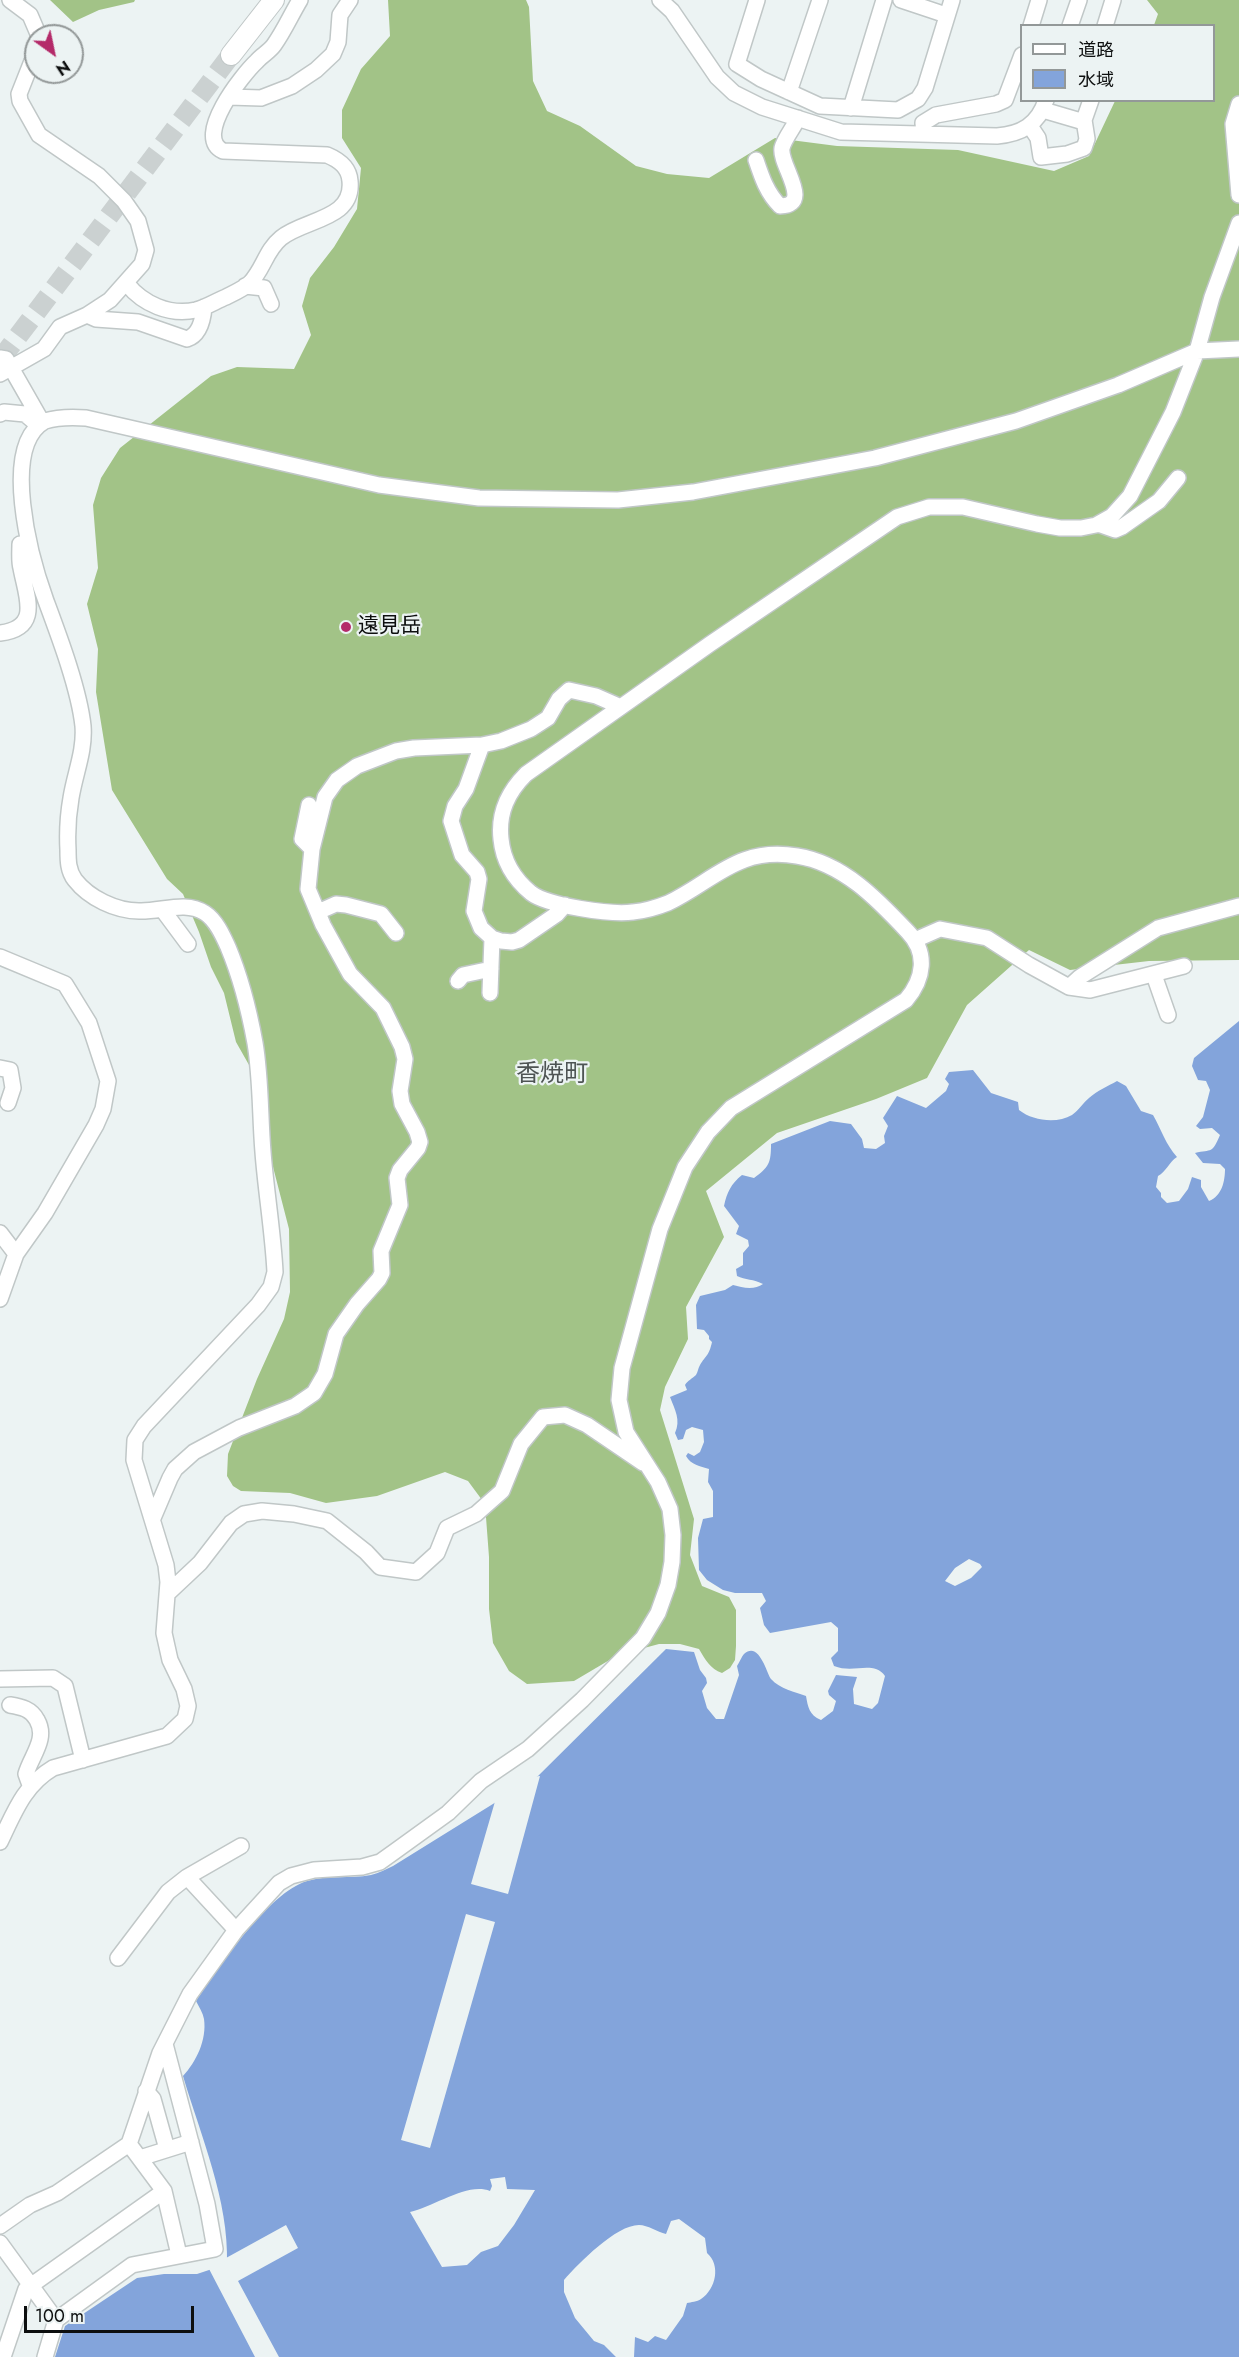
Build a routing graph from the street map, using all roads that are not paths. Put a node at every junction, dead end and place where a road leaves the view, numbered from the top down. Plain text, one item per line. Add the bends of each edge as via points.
1 (10, 0) edge
2 (274, 0) edge
3 (300, 0) edge
4 (350, 0) edge
5 (660, 0) edge
6 (757, 0) edge
7 (820, 0) edge
8 (884, 0) edge
9 (901, 0) edge
10 (952, 0) edge
11 (1039, 0) edge
12 (1079, 0) edge
13 (1113, 0) edge
14 (946, 15) junction
15 (36, 24) edge
16 (1032, 24) edge
17 (1072, 24) edge
18 (1106, 24) edge
19 (231, 55) tunnel mouth
20 (1020, 60) edge
21 (24, 81) edge
22 (789, 92) junction
23 (229, 97) junction
24 (1090, 102) edge
25 (1239, 104) edge
26 (1045, 105) edge
27 (850, 108) junction
28 (798, 118) junction
29 (1084, 122) junction
30 (1030, 126) junction
31 (924, 133) junction
32 (756, 160) dead end
33 (1239, 195) edge
34 (1239, 223) edge
35 (127, 284) junction
36 (245, 286) junction
37 (271, 304) dead end
38 (204, 307) junction
39 (87, 315) junction
40 (1239, 349) edge
41 (1197, 351) junction
42 (4, 361) edge
43 (0, 414) edge
44 (40, 423) junction
45 (1178, 478) dead end
46 (1098, 524) junction
47 (21, 535) junction
48 (0, 633) edge
49 (621, 707) junction
50 (482, 745) junction
51 (309, 805) dead end
52 (312, 849) junction
53 (565, 905) junction
54 (1239, 906) edge
55 (162, 909) junction
56 (318, 912) junction
57 (396, 933) dead end
58 (492, 938) junction
59 (915, 940) junction
60 (188, 944) dead end
61 (0, 957) edge
62 (1184, 966) dead end
63 (491, 969) junction
64 (1154, 975) junction
65 (458, 981) dead end
66 (1069, 987) junction
67 (490, 993) dead end
68 (1168, 1015) dead end
69 (0, 1068) edge
70 (8, 1103) dead end
71 (0, 1233) edge
72 (16, 1254) junction
73 (0, 1299) edge
74 (648, 1467) junction
75 (153, 1518) junction
76 (167, 1594) junction
77 (0, 1679) edge
78 (10, 1705) dead end
79 (82, 1760) junction
80 (30, 1785) junction
81 (0, 1842) edge
82 (241, 1846) dead end
83 (187, 1877) junction
84 (236, 1930) junction
85 (118, 1958) dead end
86 (165, 2044) junction
87 (146, 2091) junction
88 (191, 2142) junction
89 (129, 2144) junction
90 (167, 2149) junction
91 (140, 2157) junction
92 (164, 2191) junction
93 (0, 2226) edge
94 (0, 2243) edge
95 (179, 2255) junction
96 (31, 2284) junction
97 (56, 2320) junction
98 (3, 2357) edge
99 (45, 2357) edge

1 - 15 street
2 - 19 main road
3 - 23 street via 274,46 258,59
4 - 23 street via 340,15 333,54 316,70 292,86 261,98
5 - 28 street via 672,11 717,77 734,93
6 - 22 street via 737,64
7 - 22 street
8 - 27 street
9 - 14 street
10 - 14 street
11 - 16 street
12 - 17 street
13 - 18 street
14 - 27 street via 925,88 918,99 898,110
20 - 31 street via 1005,100 936,115 923,123
21 - 35 street via 20,101 39,135 109,185 142,229 145,259
22 - 27 street via 820,106
23 - 36 street via 212,134 218,149 327,155 343,165 350,180 347,199 338,211 280,238
24 - 29 street
25 - 33 street via 1233,124
26 - 29 street
26 - 30 street
28 - 31 street via 841,132
28 - 32 street via 782,147 786,170 796,192 789,204 780,206 771,196
29 - 30 street via 1084,148 1041,158 1038,138
30 - 31 street via 1014,135
34 - 41 street
35 - 38 street via 139,298 157,307 189,311
35 - 39 street
36 - 37 street via 264,288
36 - 38 street
38 - 39 street via 195,334 187,339 138,322
39 - 42 street via 60,327 44,349
40 - 41 street
41 - 44 street via 1016,421 895,453 693,492 618,500 479,498 379,484 101,420 72,417
41 - 46 street via 1173,412 1130,496 1112,516
42 - 44 street
43 - 44 street via 25,414
44 - 47 street via 19,444 11,464
45 - 46 street via 1159,501 1122,527 1115,531
46 - 49 street via 1060,528 963,507 912,511 897,517
47 - 48 street via 20,566 30,607 20,627
47 - 55 street via 64,655 82,723 83,742 67,833 69,867 75,880 98,899 138,911
49 - 50 street via 568,690 541,724
49 - 53 street via 526,774 504,802 500,831 509,866 532,894
50 - 52 street via 396,751 357,766 338,780 325,797
50 - 58 street via 451,821 462,855 479,879 474,911 481,928
51 - 52 street via 302,839
52 - 56 street via 308,889
53 - 58 street via 519,940 506,943
53 - 59 street via 632,912 667,903 749,858 798,856 838,870 881,903
54 - 66 street via 1158,927
55 - 60 street
55 - 75 street via 186,906 210,916 227,946 244,991 255,1045 275,1272 271,1287 258,1305 159,1409 135,1440 134,1461
56 - 57 street via 336,904 381,914
56 - 75 street via 350,974 383,1008 402,1047 402,1104 420,1142 397,1178 400,1205 381,1251 382,1273 336,1334 325,1374 314,1393 295,1406 239,1428 194,1452 170,1478
58 - 63 street
59 - 66 street via 940,929 987,938
59 - 74 street via 920,949 920,978 906,1000 731,1108 708,1132 685,1167 660,1229 622,1368 621,1414 626,1432
61 - 72 street via 65,984 89,1023 108,1081 96,1125 45,1213
62 - 64 street
63 - 65 street via 463,975
63 - 67 street
64 - 66 street via 1090,990
64 - 68 street
69 - 70 street via 10,1070 13,1088
71 - 72 street
72 - 73 street
74 - 76 street via 587,1425 565,1415 543,1417 521,1444 502,1491 476,1514 447,1528 437,1553 416,1572 380,1568 327,1521 262,1511 244,1514 231,1523 200,1563
74 - 84 street via 670,1509 673,1535 672,1562 658,1613 643,1638 528,1749 481,1781 448,1813 380,1862 362,1868 314,1870 291,1876 274,1887
75 - 76 street via 166,1565
76 - 79 street via 164,1633 170,1660 189,1706 185,1719 168,1736
77 - 79 street via 53,1678 65,1686
78 - 80 street via 28,1710 41,1729 26,1774
79 - 80 street via 53,1768
80 - 81 street
82 - 83 street
83 - 84 street
83 - 85 street via 168,1892
84 - 86 street via 190,1994
86 - 87 street
86 - 88 street
87 - 89 street
87 - 90 street via 153,2099
88 - 90 street
88 - 95 street via 215,2249
89 - 91 street
89 - 93 street
90 - 91 street
91 - 92 street
92 - 95 street
92 - 96 street
94 - 96 street
95 - 97 street via 132,2265
96 - 97 street
96 - 98 street via 22,2294
97 - 99 street

